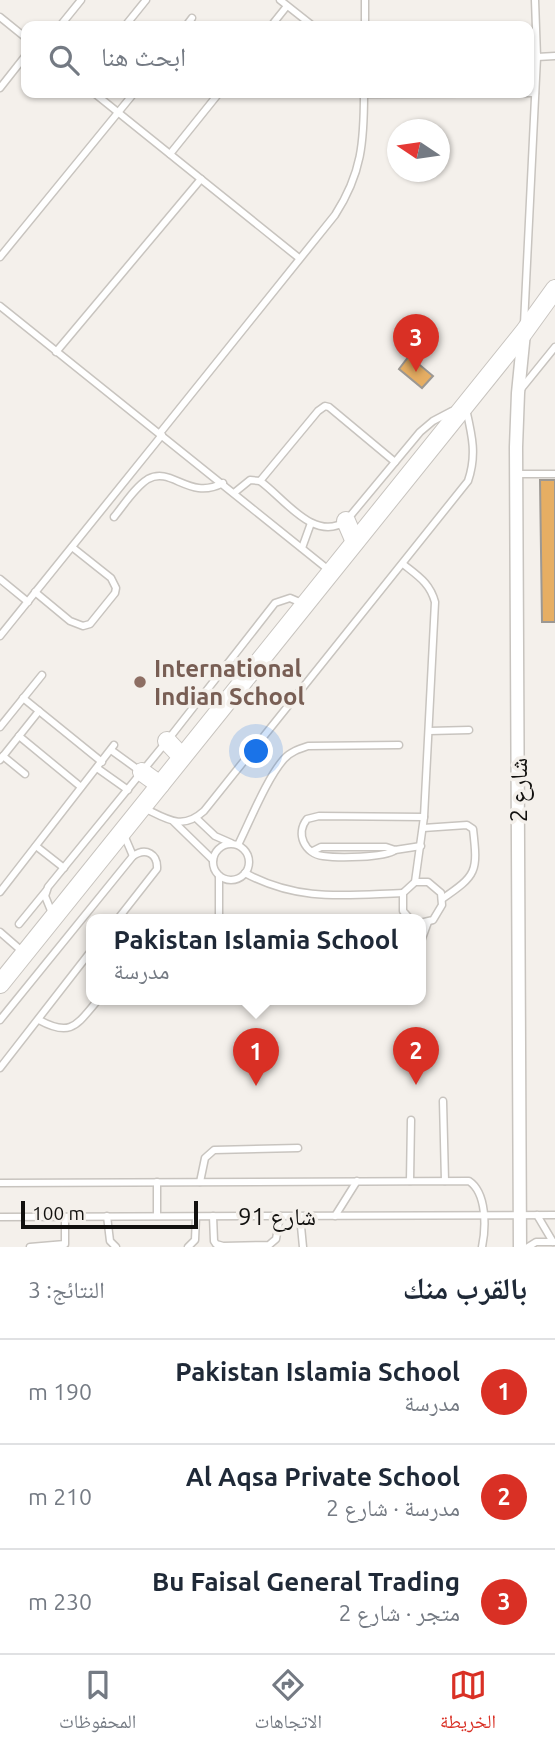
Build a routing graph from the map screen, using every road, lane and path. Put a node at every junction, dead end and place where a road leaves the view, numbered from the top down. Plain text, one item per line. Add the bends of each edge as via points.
1 (81, 0) edge
2 (146, 0) edge
3 (279, 0) edge
4 (365, 0) edge
5 (535, 0) edge
6 (287, 6) junction
7 (0, 17) edge
8 (192, 18) dead end
9 (64, 21) edge
10 (129, 21) edge
11 (190, 21) edge
12 (275, 21) edge
13 (306, 21) edge
14 (365, 21) edge
15 (21, 34) edge
16 (537, 57) junction
17 (555, 57) edge
18 (21, 61) edge
19 (0, 88) edge
20 (535, 93) joint
21 (100, 98) edge
22 (130, 98) edge
23 (215, 98) edge
24 (363, 98) edge
25 (118, 113) junction
26 (170, 154) junction
27 (201, 179) junction
28 (0, 257) edge
29 (299, 258) junction
30 (554, 294) edge
31 (0, 306) edge
32 (524, 332) junction
33 (555, 347) edge
34 (56, 352) junction
35 (518, 393) junction
36 (465, 405) junction
37 (161, 434) junction
38 (395, 462) junction
39 (517, 474) junction
40 (555, 474) edge
41 (261, 481) junction
42 (223, 484) junction
43 (234, 493) junction
44 (114, 517) dead end
45 (346, 521) junction
46 (311, 523) junction
47 (355, 542) junction
48 (72, 547) junction
49 (302, 548) junction
50 (403, 564) junction
51 (331, 572) junction
52 (0, 579) edge
53 (35, 592) junction
54 (27, 602) junction
55 (305, 605) junction
56 (0, 636) edge
57 (42, 675) dead end
58 (23, 698) junction
59 (39, 711) junction
60 (0, 727) edge
61 (470, 730) dead end
62 (429, 731) junction
63 (19, 736) junction
64 (167, 741) junction
65 (400, 744) dead end
66 (181, 756) junction
67 (1, 758) edge
68 (99, 765) junction
69 (142, 772) junction
70 (25, 774) dead end
71 (160, 785) junction
72 (81, 788) junction
73 (128, 790) junction
74 (142, 807) junction
75 (424, 817) junction
76 (195, 818) junction
77 (174, 822) junction
78 (423, 828) junction
79 (122, 832) junction
80 (236, 844) junction
81 (36, 846) junction
82 (421, 846) junction
83 (133, 856) junction
84 (213, 860) junction
85 (64, 868) junction
86 (245, 873) junction
87 (219, 876) junction
88 (415, 882) junction
89 (46, 891) junction
90 (0, 892) edge
91 (403, 894) junction
92 (442, 899) junction
93 (122, 914) edge
94 (219, 914) edge
95 (406, 914) edge
96 (54, 917) junction
97 (426, 921) edge
98 (19, 924) dead end
99 (0, 932) edge
100 (25, 953) junction
101 (86, 959) edge
102 (0, 984) edge
103 (93, 1005) edge
104 (0, 1020) edge
105 (39, 1020) junction
106 (0, 1068) edge
107 (443, 1101) dead end
108 (411, 1120) dead end
109 (298, 1148) dead end
110 (357, 1181) junction
111 (410, 1181) junction
112 (445, 1181) junction
113 (156, 1182) junction
114 (200, 1182) junction
115 (0, 1183) edge
116 (520, 1215) junction
117 (555, 1215) edge
118 (107, 1216) junction
119 (157, 1216) junction
120 (196, 1216) junction
121 (213, 1216) junction
122 (280, 1216) junction
123 (300, 1216) junction
124 (335, 1216) junction
125 (484, 1216) junction
126 (537, 1216) junction
127 (0, 1217) edge
128 (65, 1217) junction
129 (554, 1242) edge
130 (67, 1245) edge
131 (30, 1247) edge
132 (117, 1247) edge
133 (188, 1247) edge
134 (303, 1247) edge
135 (482, 1247) edge
136 (520, 1247) edge
137 (528, 1247) edge

1 - 9 lane
2 - 10 lane
3 - 6 lane
4 - 14 lane
5 - 16 lane
6 - 12 lane
6 - 13 lane
7 - 15 lane
8 - 11 lane
16 - 17 lane
16 - 20 lane
18 - 19 lane
20 - 32 lane
21 - 25 lane
22 - 25 lane
23 - 26 lane
24 - 29 lane via 363,146 353,182 335,215
25 - 26 lane
25 - 28 lane
26 - 27 lane
27 - 29 lane
27 - 34 lane
29 - 37 lane
30 - 32 street
31 - 34 lane
32 - 35 street, شارع 2
32 - 36 street
33 - 35 lane
34 - 37 lane
35 - 39 street, شارع 2
36 - 38 lane via 426,426
36 - 47 street
36 - 50 lane via 475,450 468,481
37 - 42 lane
37 - 48 lane
38 - 41 lane via 325,406
38 - 45 lane
39 - 40 lane
39 - 116 street, شارع 2
41 - 43 lane via 250,480
41 - 46 lane
42 - 43 lane
42 - 44 lane via 203,490 156,476
43 - 49 lane
45 - 46 lane via 330,528
45 - 47 street
46 - 49 lane
47 - 51 street
48 - 53 lane
48 - 53 lane via 111,578 116,588 90,624 70,621
49 - 51 lane
50 - 62 lane via 426,581 435,602
50 - 76 lane
51 - 55 street
52 - 54 lane
53 - 54 lane
54 - 56 lane
55 - 64 lane via 290,598 275,603
55 - 66 street
57 - 58 lane
58 - 59 lane
58 - 60 lane
59 - 63 lane
59 - 68 lane
61 - 62 lane
62 - 75 lane
63 - 67 lane
63 - 72 lane
64 - 66 street
64 - 69 lane
65 - 80 lane via 308,746 295,751 276,771
66 - 71 street
67 - 70 lane
68 - 69 lane via 113,748
68 - 72 lane
68 - 73 lane
69 - 71 street
69 - 73 lane
71 - 74 street
72 - 81 lane
73 - 85 lane
74 - 77 lane
74 - 79 street
75 - 78 lane
75 - 82 lane via 313,817 301,830 303,843 326,856 386,855
76 - 77 lane
76 - 80 lane via 215,836
77 - 84 lane
78 - 82 lane
78 - 92 lane via 467,825 473,829 472,875
79 - 83 lane
79 - 96 street
80 - 84 lane via 218,850
80 - 86 lane via 249,857
81 - 85 lane
81 - 90 lane
82 - 88 lane
83 - 93 lane via 147,851 154,855 158,869
83 - 104 lane
84 - 87 lane
85 - 89 lane
86 - 87 lane via 230,880
86 - 91 lane via 305,895
87 - 94 lane
88 - 91 lane
88 - 92 lane via 433,884
89 - 96 lane
89 - 98 lane
91 - 95 lane
92 - 97 lane via 438,916
96 - 100 street
99 - 100 lane
100 - 102 street
101 - 105 lane
103 - 105 lane via 66,1030
105 - 106 lane
107 - 112 lane
108 - 111 lane
109 - 114 lane via 214,1150 205,1158
110 - 111 lane
110 - 114 lane
110 - 124 lane
111 - 112 lane
112 - 125 lane via 473,1184
113 - 114 lane
113 - 115 lane
113 - 119 lane
116 - 125 lane, شارع 91
116 - 126 lane, شارع 91
116 - 136 street, شارع 2
117 - 126 lane, شارع 91
118 - 119 lane, شارع 91
118 - 128 lane, شارع 91
118 - 132 lane via 110,1241
119 - 120 lane, شارع 91
120 - 121 lane, شارع 91
120 - 133 lane via 195,1240
121 - 122 lane, شارع 91
121 - 122 lane via 214,1241 220,1246 269,1245 276,1239
122 - 123 lane, شارع 91
123 - 124 lane, شارع 91
123 - 134 lane
124 - 125 lane, شارع 91
125 - 135 lane
126 - 129 lane
127 - 128 lane, شارع 91
128 - 130 lane
129 - 137 lane
130 - 131 lane

